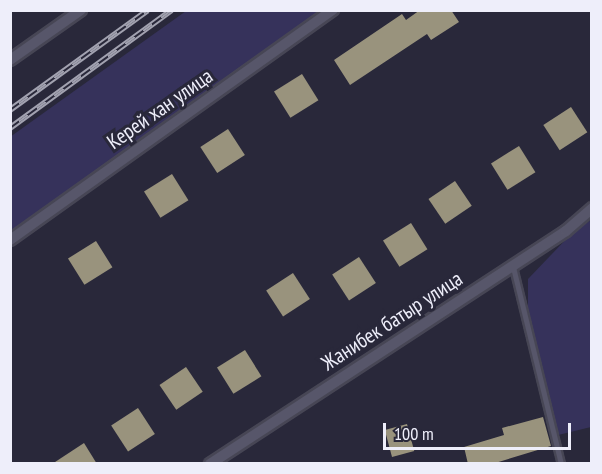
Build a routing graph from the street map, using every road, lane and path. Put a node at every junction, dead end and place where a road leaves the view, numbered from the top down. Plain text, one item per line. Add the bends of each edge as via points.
1 (81, 10) edge
2 (333, 10) edge
3 (10, 60) edge
4 (591, 208) edge
5 (10, 240) edge
6 (513, 265) junction
7 (210, 464) edge
8 (561, 464) edge

1 - 3 street
2 - 5 street, Керей хан улица
4 - 6 street, Жанибек батыр улица via 566,231
6 - 7 street, Жанибек батыр улица
6 - 8 lane

